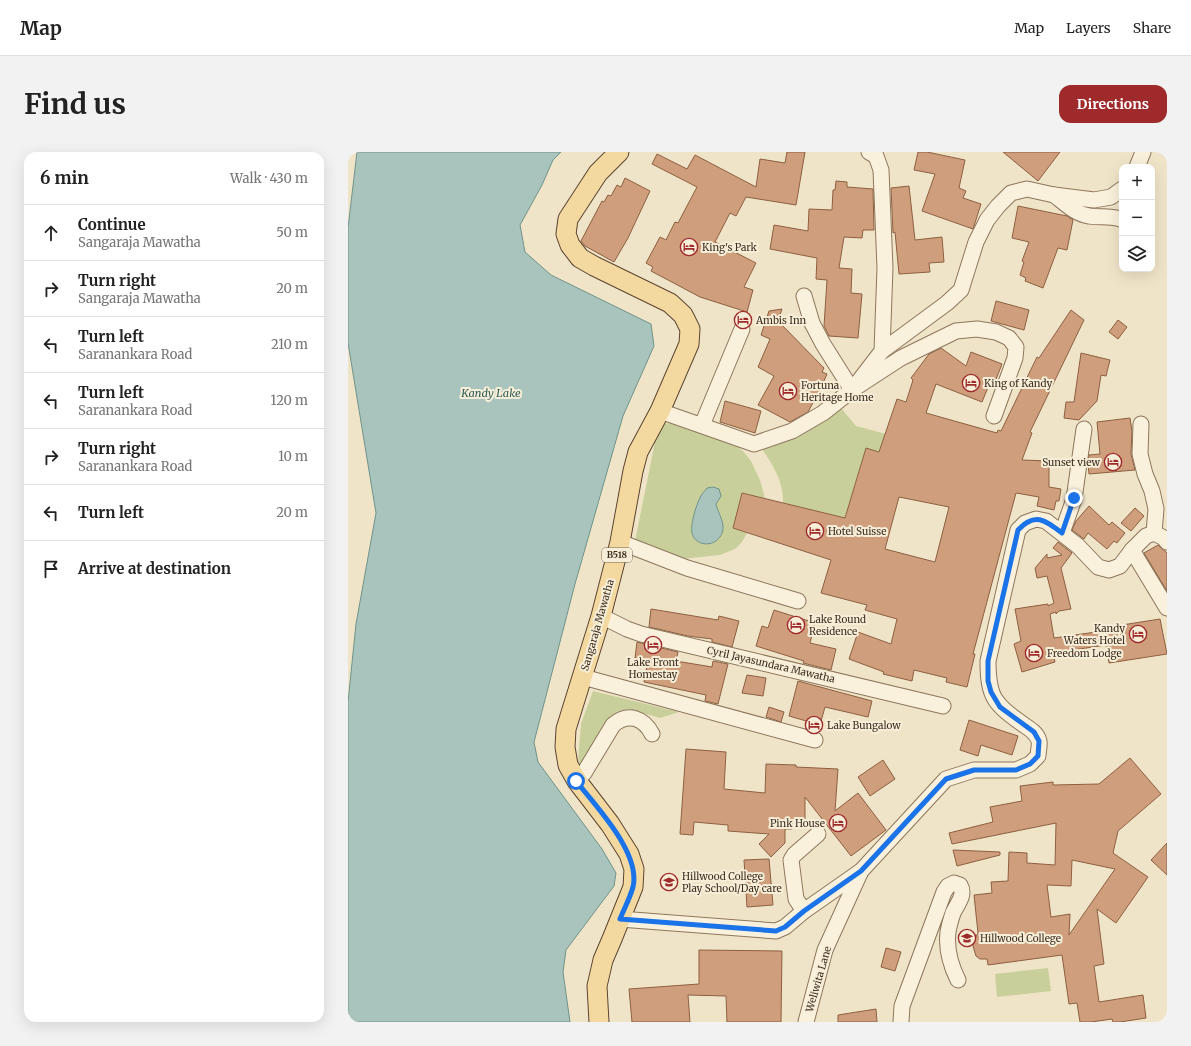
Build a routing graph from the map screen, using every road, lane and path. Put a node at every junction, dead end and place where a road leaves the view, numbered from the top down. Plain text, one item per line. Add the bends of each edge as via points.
1 (619, 152) edge
2 (1143, 152) edge
3 (874, 153) edge
4 (1137, 164) edge
5 (1119, 191) edge
6 (1054, 195) junction
7 (1119, 219) edge
8 (804, 296) dead end
9 (742, 328) dead end
10 (882, 351) junction
11 (852, 390) junction
12 (660, 411) junction
13 (994, 416) dead end
14 (1141, 424) dead end
15 (702, 425) junction
16 (1084, 429) dead end
17 (1062, 533) junction
18 (1154, 533) junction
19 (620, 542) junction
20 (1167, 542) edge
21 (1132, 550) junction
22 (798, 601) dead end
23 (1167, 608) edge
24 (601, 616) junction
25 (583, 677) junction
26 (943, 706) dead end
27 (652, 734) dead end
28 (815, 740) dead end
29 (576, 781) junction
30 (818, 834) dead end
31 (861, 871) junction
32 (804, 911) junction
33 (620, 919) junction
34 (958, 980) dead end
35 (599, 1022) edge
36 (806, 1022) edge
37 (901, 1022) edge

1 - 12 main road, Sangaraja Mawatha / B518 via 598,173 568,219 566,234 570,245 580,258 670,303 683,315 690,329 688,344
2 - 4 street
3 - 10 street via 881,170 885,268
5 - 6 street via 1111,197 1094,200
6 - 7 street via 1079,214
6 - 10 street via 1027,189 1011,193 998,206 976,242 961,290
8 - 11 street via 812,323
9 - 15 street
10 - 11 street
11 - 13 street via 901,358 956,331 978,328 1008,338 1016,347 1015,358
11 - 15 street via 824,413 792,431 754,444
12 - 15 street
12 - 19 main road, Sangaraja Mawatha / B518 via 638,452
14 - 18 street via 1140,454 1156,509
16 - 17 street via 1074,498
17 - 21 street via 1098,567 1109,570 1120,566
17 - 31 street via 1046,521 1036,519 1025,523 1018,530 988,661 991,692 1000,707 1034,732 1039,741 1038,756 1030,764 1016,770 974,770 946,779
18 - 20 street
18 - 21 street via 1146,536
19 - 22 street via 687,568
19 - 24 main road, Sangaraja Mawatha / B518
21 - 23 street
24 - 25 main road, Sangaraja Mawatha / B518
24 - 26 street, Cyril Jayasundara Mawatha via 641,634
25 - 28 street
25 - 29 main road, Sangaraja Mawatha / B518 via 566,729 568,765
27 - 29 street via 649,727 641,721 632,717 620,719 613,725 584,773
29 - 33 main road, Sangaraja Mawatha / B518 via 610,824 629,854 634,869 633,887
30 - 32 street via 791,860 796,899
31 - 32 street
31 - 36 street, Weliwita Lane via 825,950
32 - 33 street via 776,931
33 - 35 main road, Sangaraja Mawatha / B518 via 603,960 597,986
34 - 37 street via 948,953 948,932 963,889 954,883 944,892 902,1006

